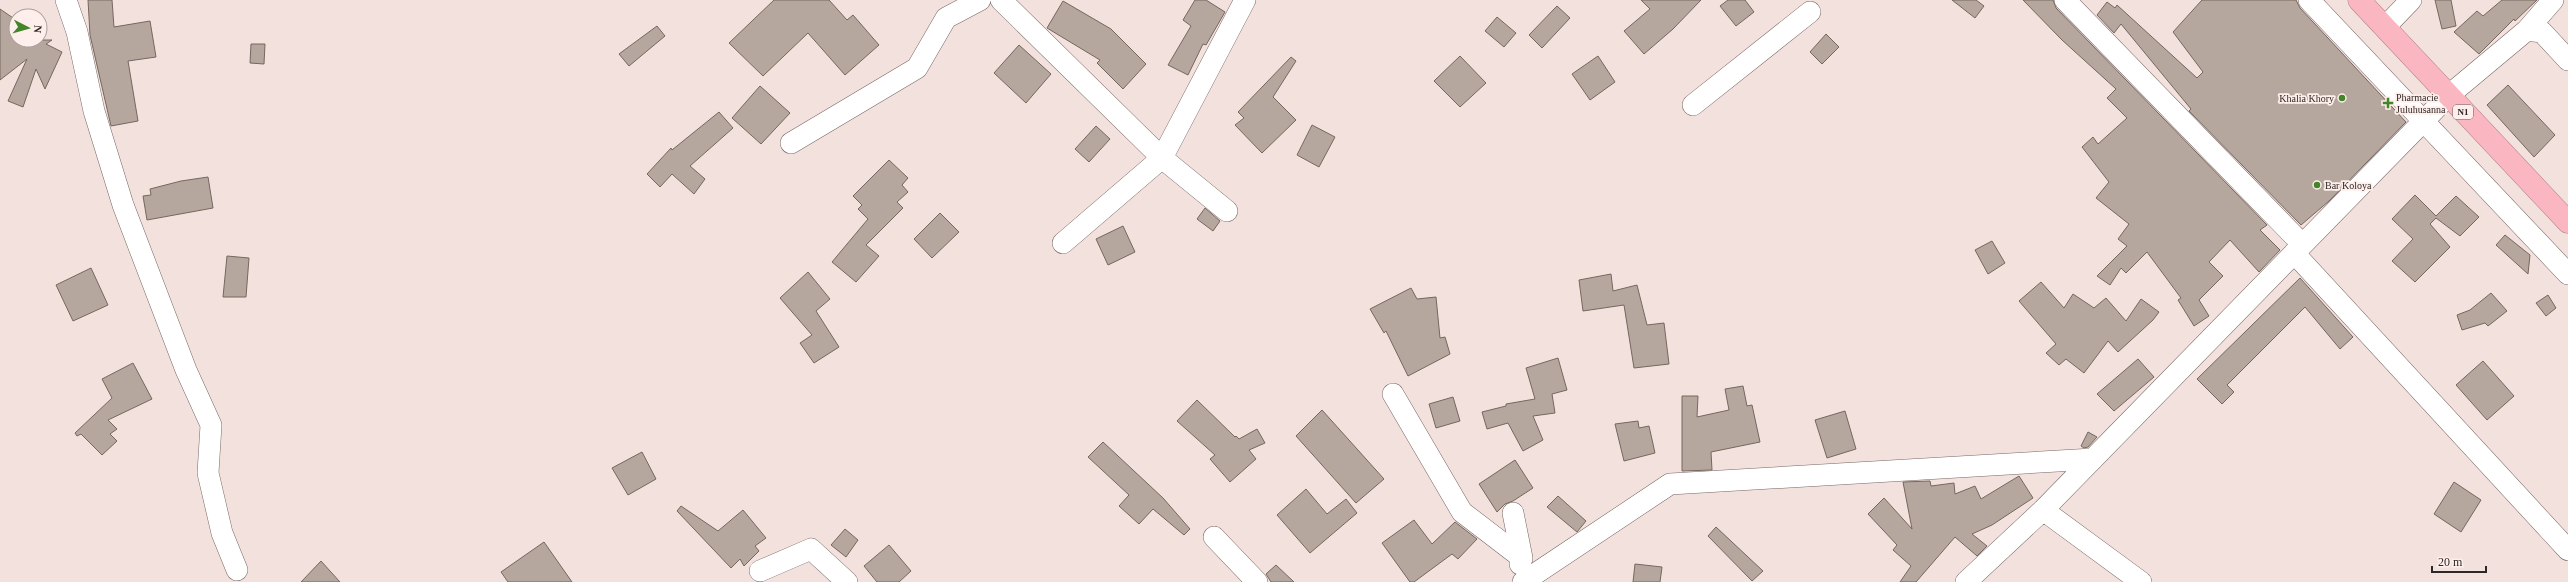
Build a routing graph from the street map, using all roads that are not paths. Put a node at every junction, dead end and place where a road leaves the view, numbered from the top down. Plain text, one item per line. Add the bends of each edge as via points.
1 (66, 0) edge
2 (980, 0) edge
3 (1000, 0) edge
4 (1246, 0) edge
5 (2065, 0) edge
6 (2309, 0) edge
7 (2359, 0) edge
8 (2411, 0) edge
9 (2553, 0) edge
10 (1810, 4) edge
11 (2385, 27) junction
12 (2527, 30) junction
13 (2568, 60) edge
14 (2448, 96) junction
15 (1693, 105) dead end
16 (2424, 121) junction
17 (791, 143) dead end
18 (1162, 158) junction
19 (1227, 211) dead end
20 (2568, 222) edge
21 (1063, 243) dead end
22 (2298, 249) junction
23 (2568, 274) edge
24 (1393, 394) dead end
25 (2093, 459) junction
26 (2043, 510) junction
27 (1513, 513) dead end
28 (1214, 537) dead end
29 (2568, 550) edge
30 (1522, 558) junction
31 (236, 570) dead end
32 (760, 571) dead end
33 (847, 582) edge
34 (1257, 582) edge
35 (1514, 582) edge
36 (1523, 582) edge
37 (1966, 582) edge
38 (2141, 582) edge

1 - 31 street via 77,32 94,111 123,205 186,370 211,425 208,473 222,533
2 - 17 street via 946,18 917,68
3 - 18 street
4 - 18 street
5 - 22 street
6 - 16 street
7 - 11 highway, N1
8 - 11 street
9 - 12 street
10 - 15 street
11 - 14 highway, N1
12 - 13 street via 2542,32
12 - 14 street
14 - 16 street
14 - 20 highway, N1
16 - 22 street
16 - 23 street
18 - 19 street
18 - 21 street
22 - 25 street
22 - 29 street
24 - 30 street via 1462,512
25 - 26 street
25 - 36 street via 1670,484
26 - 37 street
26 - 38 street
27 - 30 street
28 - 34 street
30 - 35 street
32 - 33 street via 811,549

